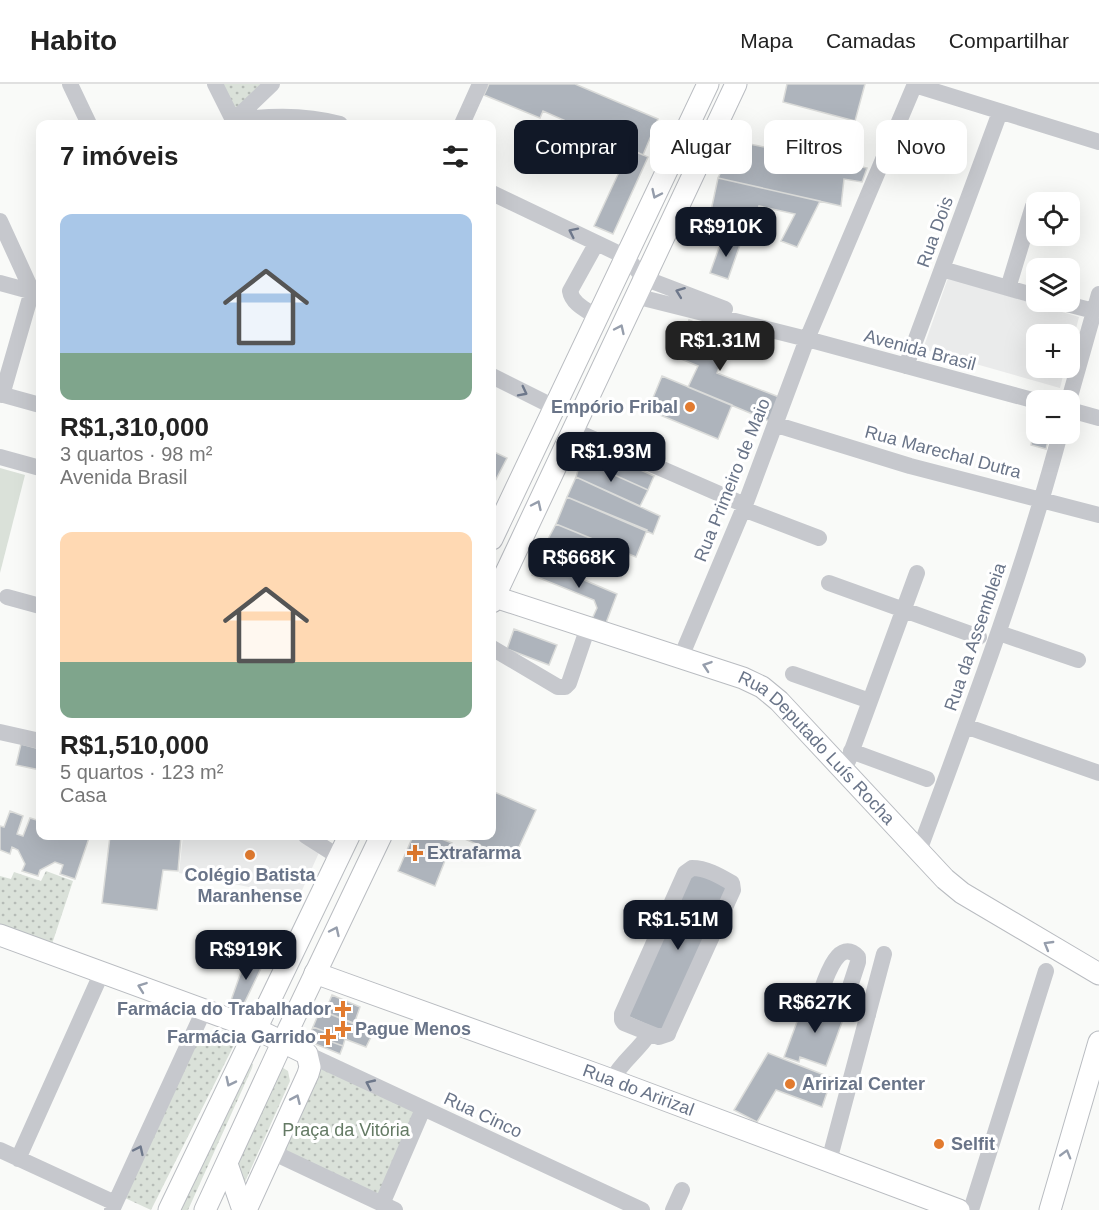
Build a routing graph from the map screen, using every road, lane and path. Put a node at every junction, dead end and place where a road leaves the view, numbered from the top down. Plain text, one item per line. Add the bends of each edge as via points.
1 (70, 84) edge
2 (215, 84) edge
3 (480, 84) edge
4 (708, 84) edge
5 (736, 84) edge
6 (915, 85) edge
7 (268, 88) edge
8 (1000, 111) junction
9 (87, 120) edge
10 (231, 120) edge
11 (235, 120) edge
12 (263, 120) edge
13 (318, 120) edge
14 (464, 120) edge
15 (1099, 142) edge
16 (496, 195) edge
17 (675, 213) junction
18 (0, 221) edge
19 (767, 225) dead end
20 (1026, 229) edge
21 (596, 244) junction
22 (626, 257) junction
23 (942, 269) junction
24 (614, 282) junction
25 (0, 283) edge
26 (36, 286) edge
27 (640, 287) junction
28 (1008, 288) junction
29 (36, 290) edge
30 (1026, 293) edge
31 (1099, 294) edge
32 (36, 296) edge
33 (1080, 307) edge
34 (1094, 311) junction
35 (597, 317) junction
36 (800, 337) junction
37 (906, 366) junction
38 (496, 378) edge
39 (1072, 390) edge
40 (1, 395) edge
41 (1026, 398) edge
42 (36, 404) edge
43 (554, 407) junction
44 (1080, 413) edge
45 (1099, 418) edge
46 (777, 424) junction
47 (573, 430) junction
48 (1057, 444) edge
49 (0, 457) edge
50 (36, 467) edge
51 (1042, 500) junction
52 (744, 507) junction
53 (1099, 514) edge
54 (496, 530) edge
55 (819, 538) dead end
56 (917, 573) dead end
57 (830, 583) dead end
58 (496, 592) edge
59 (7, 597) dead end
60 (496, 599) edge
61 (36, 605) edge
62 (903, 610) junction
63 (588, 627) junction
64 (999, 633) junction
65 (979, 637) dead end
66 (496, 650) edge
67 (681, 657) junction
68 (1078, 660) dead end
69 (793, 674) dead end
70 (870, 701) junction
71 (965, 726) junction
72 (0, 732) edge
73 (36, 740) edge
74 (847, 759) junction
75 (1099, 773) edge
76 (927, 779) dead end
77 (312, 840) edge
78 (347, 840) edge
79 (379, 840) edge
80 (919, 851) junction
81 (339, 857) junction
82 (0, 936) edge
83 (884, 954) dead end
84 (1046, 971) dead end
85 (102, 972) junction
86 (315, 973) junction
87 (1099, 974) edge
88 (819, 997) dead end
89 (204, 1010) junction
90 (868, 1015) junction
91 (256, 1029) junction
92 (644, 1032) junction
93 (283, 1041) junction
94 (1099, 1042) edge
95 (245, 1051) junction
96 (307, 1054) junction
97 (607, 1078) junction
98 (423, 1109) junction
99 (0, 1150) edge
100 (272, 1152) junction
101 (18, 1159) junction
102 (829, 1161) junction
103 (227, 1164) junction
104 (682, 1190) dead end
105 (921, 1203) edge
106 (113, 1207) edge
107 (389, 1207) edge
108 (169, 1210) edge
109 (205, 1210) edge
110 (244, 1210) edge
111 (642, 1210) edge
112 (673, 1210) edge
113 (959, 1210) edge
114 (971, 1210) edge
115 (1050, 1210) edge

1 - 9 street
2 - 10 street
3 - 14 street
4 -> 22 main road
5 - 17 main road
6 - 8 street
6 - 36 street, Rua Primeiro de Maio
7 - 11 street
7 - 12 street via 261,107
8 - 15 street
8 - 23 street, Rua Dois
12 - 13 street
21 -> 16 street
17 - 19 street via 750,236 758,235
17 - 27 main road
18 - 26 street
20 - 28 street
21 - 22 street
21 - 35 street via 570,291 576,303
22 - 24 main road
22 - 27 street
23 - 28 street
23 - 37 street, Rua Dois
24 - 27 main road
24 - 35 main road
25 - 29 street
27 - 36 street, Avenida Brasil
47 -> 27 main road
28 - 30 street
31 - 34 street
32 - 40 street
33 - 34 street
34 - 39 street
35 - 43 main road
36 - 37 street, Avenida Brasil
36 - 46 street, Rua Primeiro de Maio
37 - 41 street, Avenida Brasil
38 -> 43 street
40 - 42 street
43 - 54 main road
44 - 45 street
46 - 51 street, Rua Marechal Dutra via 910,466
46 - 52 street, Rua Primeiro de Maio
47 - 52 street
58 -> 47 main road
48 - 51 street, Rua da Assembleia
49 - 50 street
51 - 53 street, Rua Marechal Dutra
51 - 64 street, Rua da Assembleia
52 - 55 street
52 - 67 street, Rua Primeiro de Maio
56 - 62 street
57 - 62 street
59 - 61 street
60 - 63 main road, Rua Deputado Luís Rocha
62 - 65 street
62 - 70 street
63 - 66 street via 565,687 558,687
63 - 67 main road, Rua Deputado Luís Rocha
64 - 68 street
64 - 71 street, Rua da Assembleia
74 -> 67 main road, Rua Deputado Luís Rocha via 762,687
69 - 70 street
70 - 74 street
71 - 75 street
71 - 80 street, Rua da Assembleia
72 - 73 street
74 - 76 street
74 - 80 main road, Rua Deputado Luís Rocha
77 - 81 street
78 - 81 main road
86 -> 79 main road
87 -> 80 main road, Rua Deputado Luís Rocha via 962,893
81 - 91 main road
82 - 85 main road
83 - 90 street
84 - 114 street
89 -> 85 main road
85 - 101 street
86 - 93 main road
86 - 97 main road, Rua do Aririzal
88 - 90 street via 834,959 852,952 858,962 843,1008
89 - 91 main road
106 -> 89 street
90 - 102 street
91 - 93 main road
91 - 95 main road
92 - 92 street via 662,1037 668,1034 732,894 732,883 703,868 685,873 622,1010 624,1023
92 - 97 street via 611,1062
93 - 95 main road via 266,1041
93 - 96 main road
93 - 103 main road
115 -> 94 main road
95 -> 108 main road
98 -> 96 street, Rua Cinco
100 -> 96 main road via 308,1074
97 - 102 main road, Rua do Aririzal
98 - 107 street
98 - 111 street, Rua Cinco
99 - 101 street
100 - 107 street
100 - 110 main road
101 - 106 street
102 - 105 main road, Rua do Aririzal
103 - 109 main road
103 - 110 main road
104 - 112 street
105 - 113 main road, Rua do Aririzal

